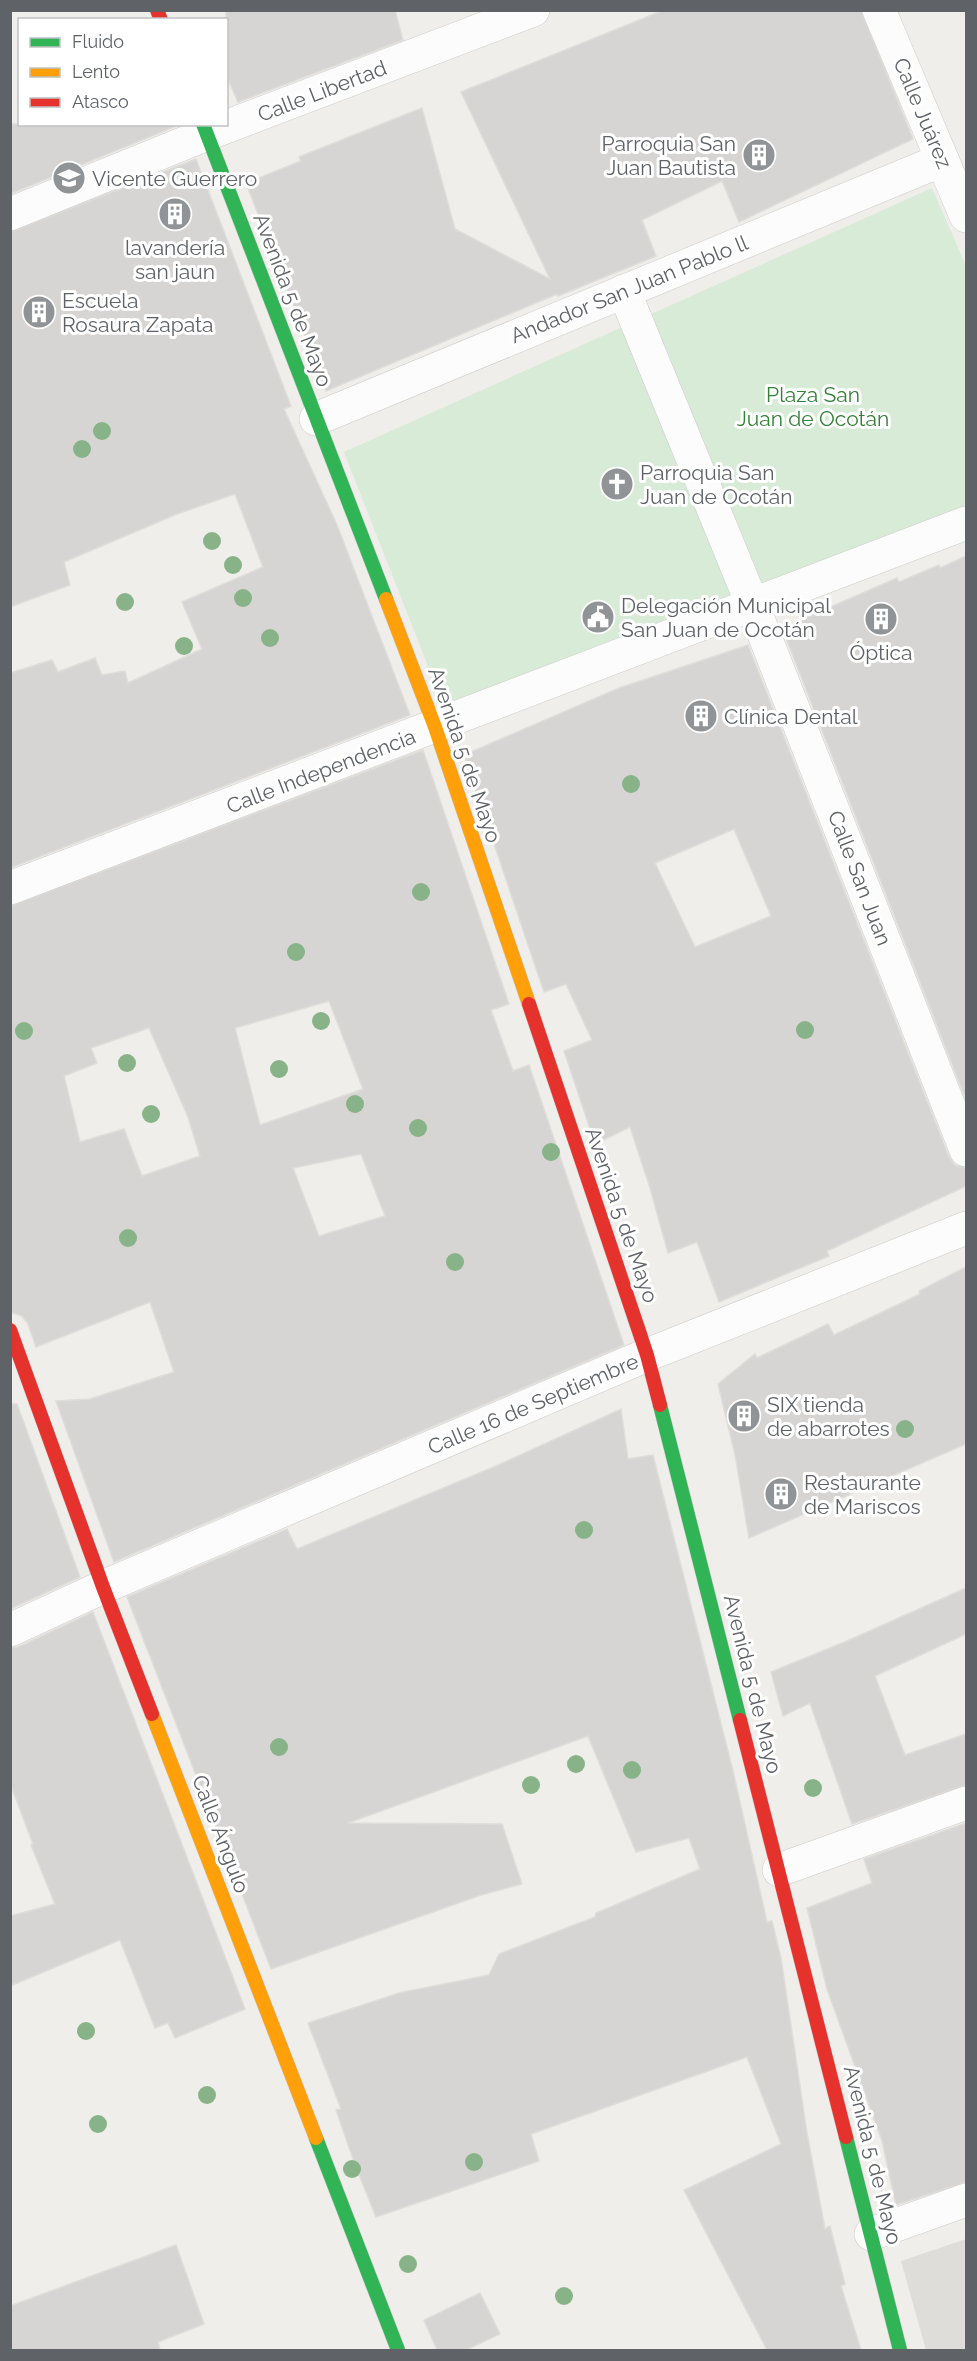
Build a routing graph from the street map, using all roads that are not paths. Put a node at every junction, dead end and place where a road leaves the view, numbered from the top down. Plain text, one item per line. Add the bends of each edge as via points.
1 (533, 10) edge
2 (879, 10) edge
3 (228, 121) edge
4 (205, 129) edge
5 (942, 160) junction
6 (10, 214) edge
7 (966, 216) edge
8 (624, 291) junction
9 (316, 419) junction
10 (966, 523) edge
11 (753, 606) junction
12 (435, 727) junction
13 (10, 888) edge
14 (966, 1150) edge
15 (966, 1228) edge
16 (10, 1330) edge
17 (647, 1355) junction
18 (103, 1587) junction
19 (10, 1630) edge
20 (966, 1803) edge
21 (779, 1870) junction
22 (966, 2200) edge
23 (871, 2234) junction
24 (398, 2350) edge
25 (900, 2350) edge

1 - 3 street, Calle Libertad
2 - 5 street, Calle Juárez
4 - 6 street, Calle Libertad
4 - 9 main road, Avenida 5 de Mayo
5 - 7 street, Calle Juárez
5 - 8 street, Andador San Juan Pablo ll
8 - 9 street, Andador San Juan Pablo ll
8 - 11 street, Calle San Juan
9 - 12 main road, Avenida 5 de Mayo
10 - 11 street, Calle Independencia
11 - 12 street, Calle Independencia
11 - 14 street, Calle San Juan
12 - 13 street, Calle Independencia
12 - 17 main road, Avenida 5 de Mayo
15 - 17 street, Calle 16 de Septiembre
16 - 18 main road, Calle Ángulo
17 - 18 street, Calle 16 de Septiembre
17 - 21 main road, Avenida 5 de Mayo
18 - 19 street, Calle 16 de Septiembre
18 - 24 main road, Calle Ángulo
20 - 21 street
21 - 23 main road, Avenida 5 de Mayo
22 - 23 street
23 - 25 main road, Avenida 5 de Mayo

